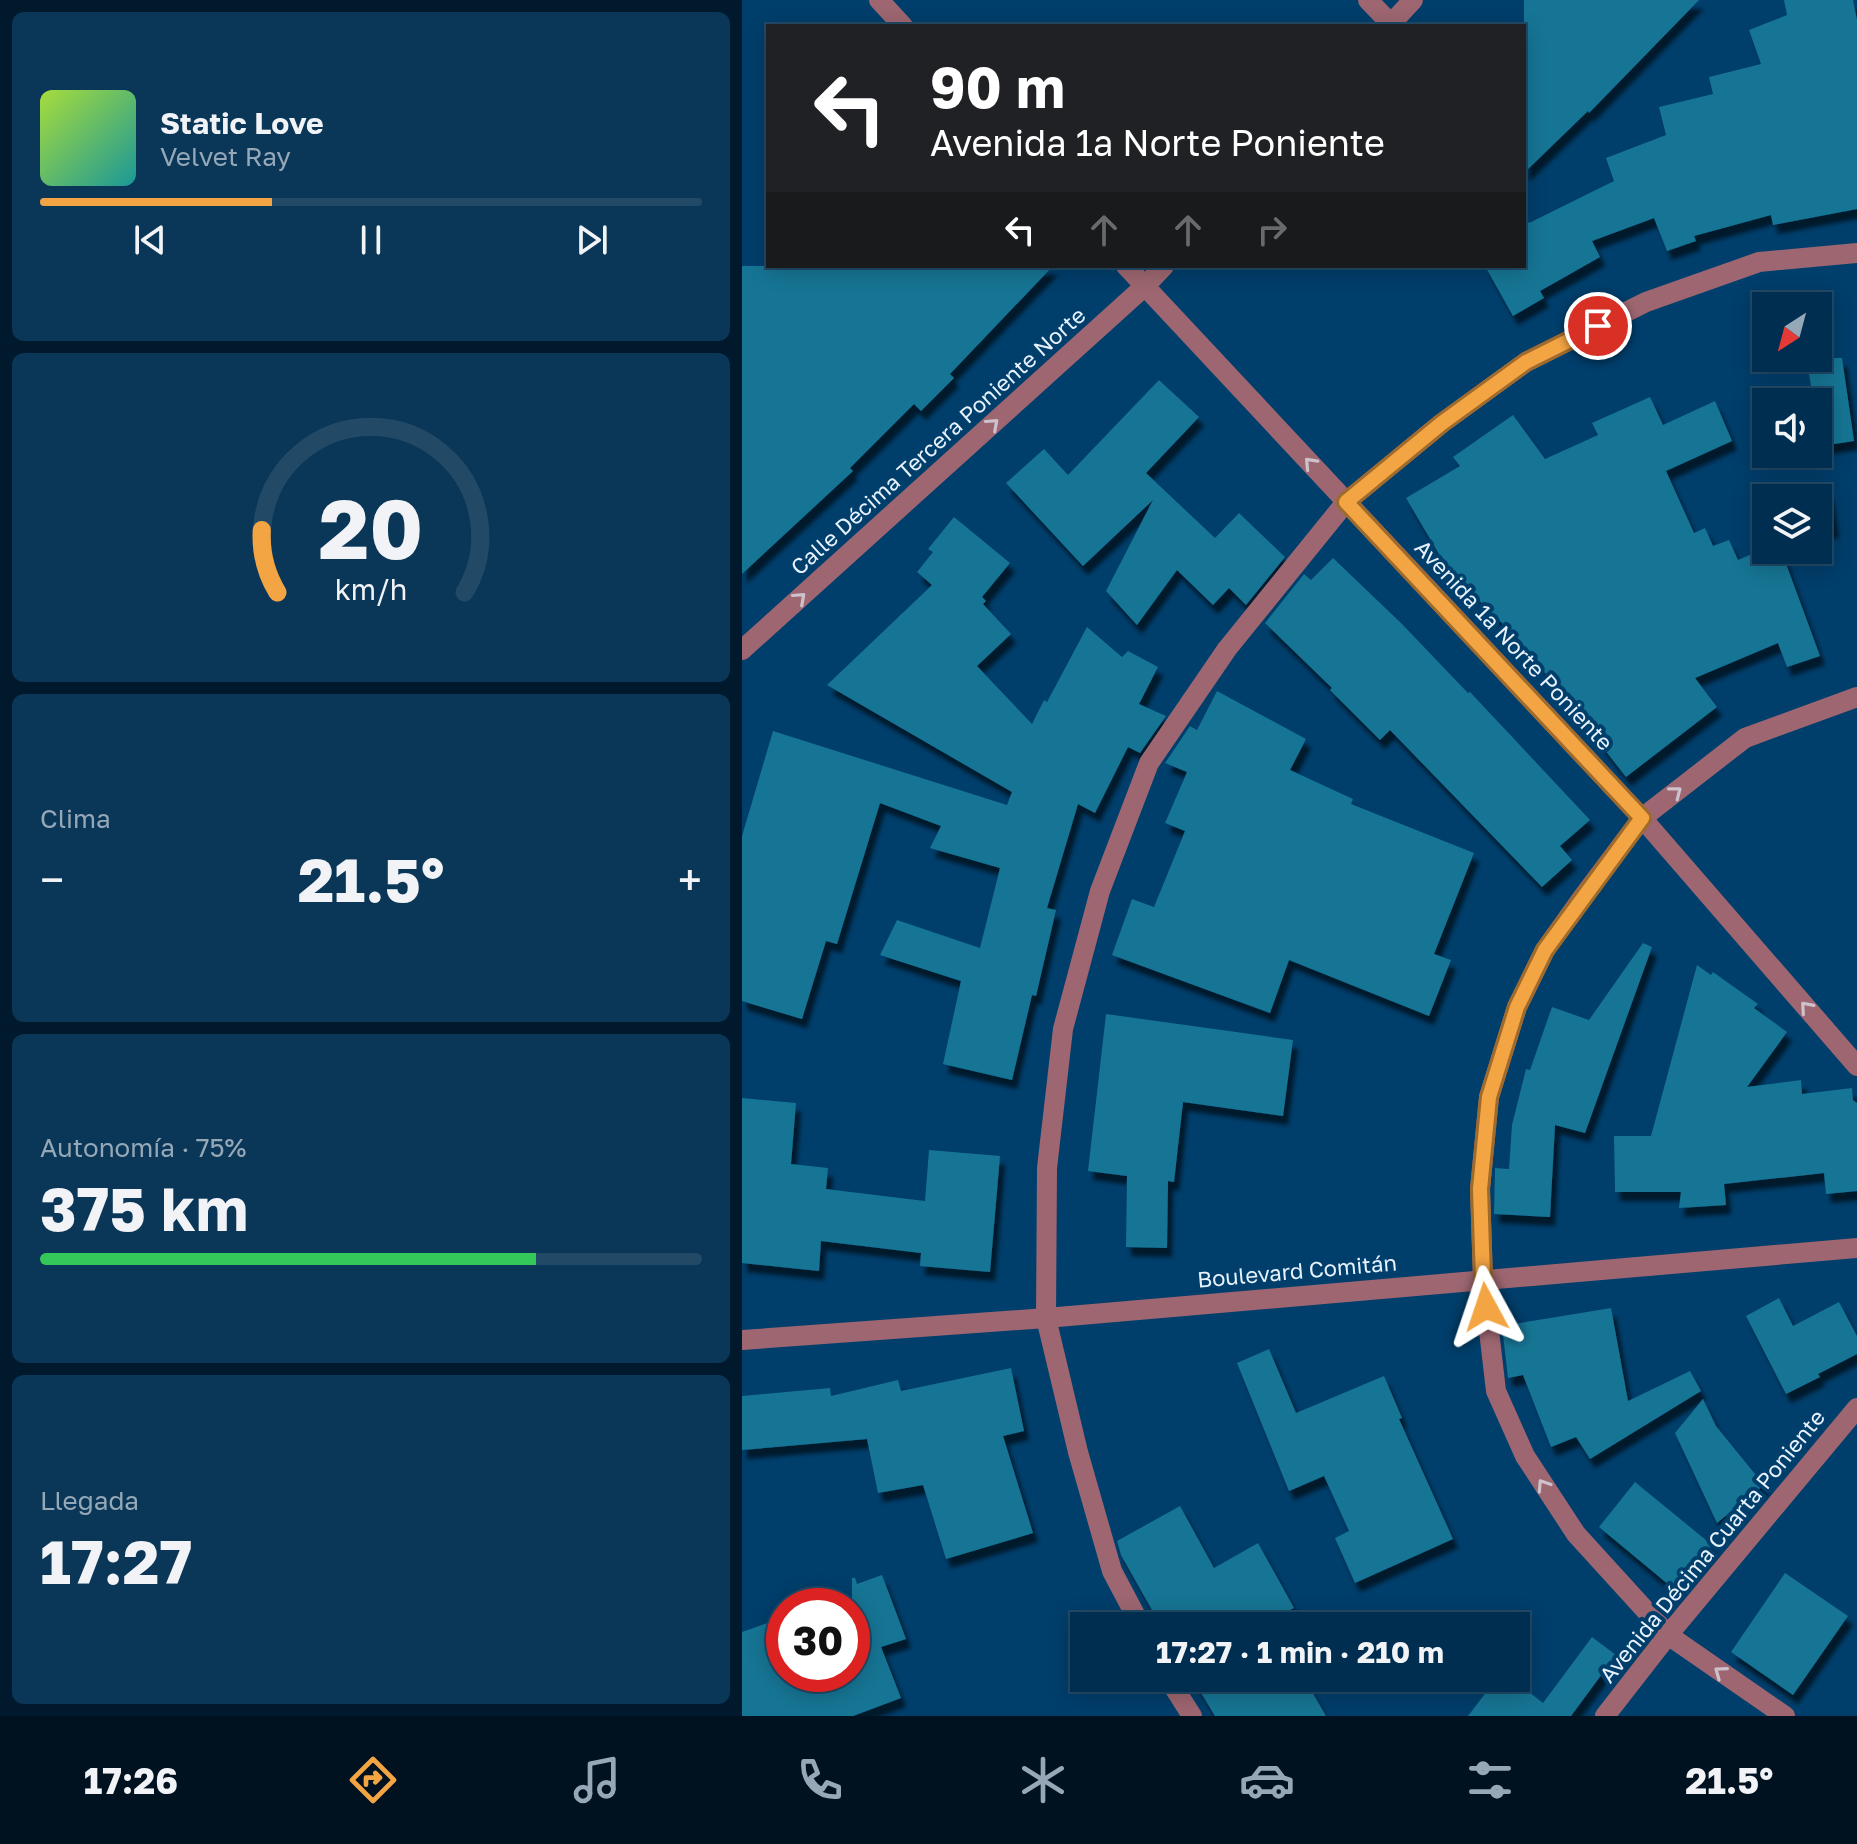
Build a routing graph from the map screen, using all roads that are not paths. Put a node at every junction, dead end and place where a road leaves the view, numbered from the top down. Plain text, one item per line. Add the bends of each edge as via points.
1 (879, 0) edge
2 (1368, 0) edge
3 (1413, 0) edge
4 (901, 24) edge
5 (1389, 24) edge
6 (1391, 24) edge
7 (1857, 253) edge
8 (1128, 268) edge
9 (1162, 268) edge
10 (1145, 286) junction
11 (1346, 502) junction
12 (742, 650) edge
13 (1857, 697) edge
14 (1642, 818) junction
15 (1857, 1066) edge
16 (1857, 1248) edge
17 (1483, 1279) junction
18 (1046, 1318) junction
19 (742, 1340) edge
20 (1857, 1408) edge
21 (1134, 1612) edge
22 (1668, 1635) junction
23 (1177, 1692) edge
24 (1192, 1716) edge
25 (1605, 1716) edge
26 (1785, 1716) edge

1 - 4 street
2 - 5 street
3 - 6 street
7 - 11 street via 1759,262 1646,302 1526,362
8 - 10 street, Avenida 1a Norte Poniente
9 - 10 street, Calle Décima Tercera Poniente Norte
11 -> 10 street, Avenida 1a Norte Poniente
12 -> 10 street, Calle Décima Tercera Poniente Norte
11 - 14 street, Avenida 1a Norte Poniente
11 - 18 street via 1227,649 1149,763 1100,891 1063,1029 1047,1168
14 -> 13 street via 1745,738
15 -> 14 street, Avenida 1a Norte Poniente
14 - 17 street via 1545,950 1517,1007 1489,1097 1480,1189
16 - 17 street, Boulevard Comitán
17 - 18 street, Boulevard Comitán
22 -> 17 street via 1576,1534 1525,1456 1496,1391
18 - 19 street, Boulevard Comitán
18 - 21 street via 1112,1571
20 - 22 street, Avenida Décima Cuarta Poniente
22 - 25 street, Avenida Décima Cuarta Poniente
26 -> 22 street
23 - 24 street

